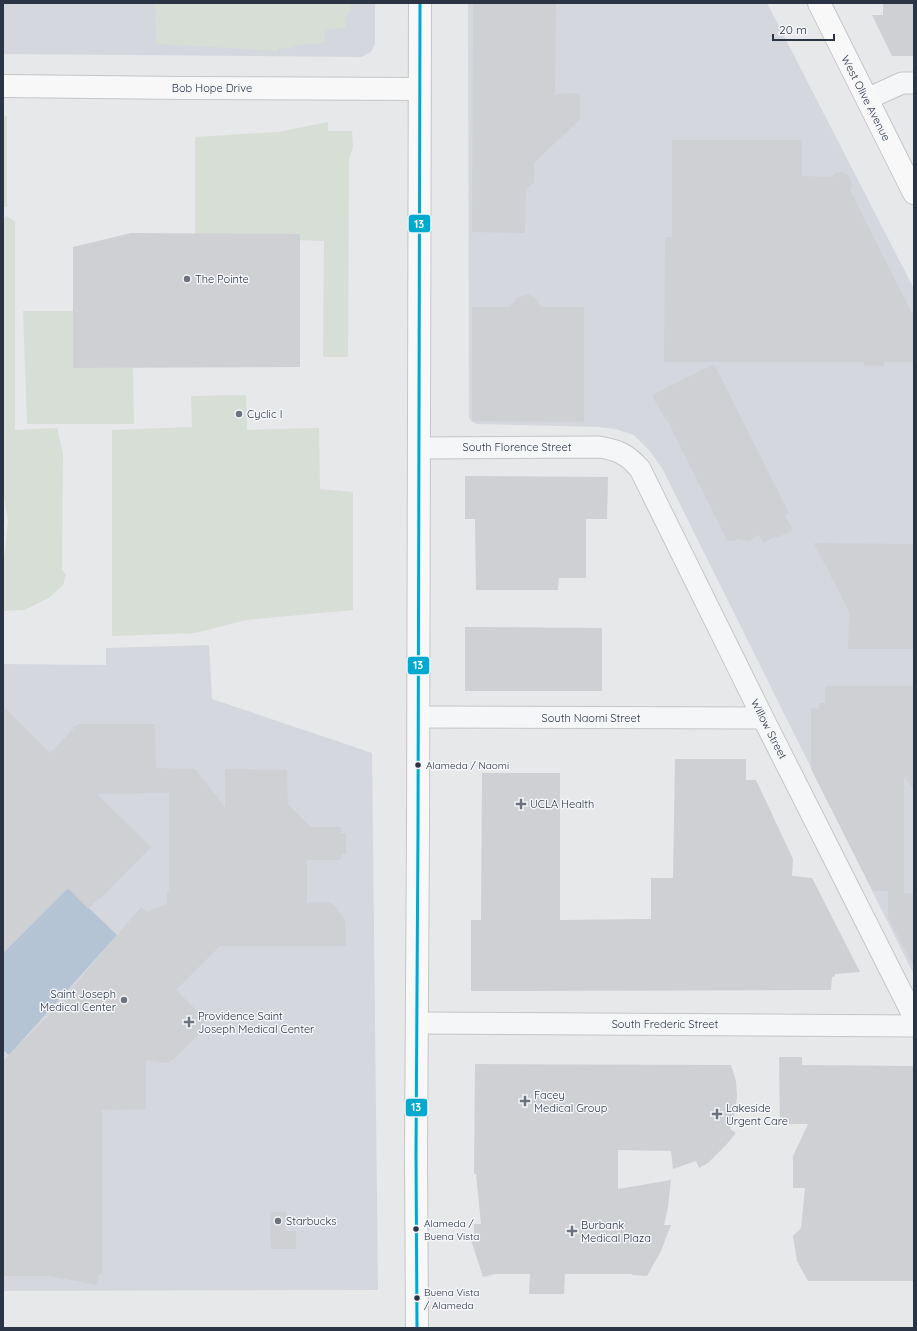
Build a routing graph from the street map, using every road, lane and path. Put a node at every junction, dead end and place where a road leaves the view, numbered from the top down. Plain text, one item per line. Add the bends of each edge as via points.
1 (420, 3) edge
2 (819, 3) edge
3 (914, 83) edge
4 (3, 86) edge
5 (420, 89) junction
6 (867, 99) junction
7 (914, 193) edge
8 (419, 448) junction
9 (615, 450) joint
10 (418, 718) junction
11 (763, 718) junction
12 (914, 1017) edge
13 (417, 1023) junction
14 (914, 1026) edge
15 (417, 1328) edge

1 - 5 main road
2 - 6 main road, West Olive Avenue
3 - 6 street via 902,83
4 - 5 main road, Bob Hope Drive
5 - 8 main road
6 - 7 main road, West Olive Avenue
8 - 9 street, South Florence Street via 599,447
8 - 10 main road
9 - 11 street, Willow Street via 631,459 640,469
10 - 11 street, South Naomi Street
10 - 13 main road
11 - 12 street, Willow Street
13 - 14 street, South Frederic Street
13 - 15 main road

